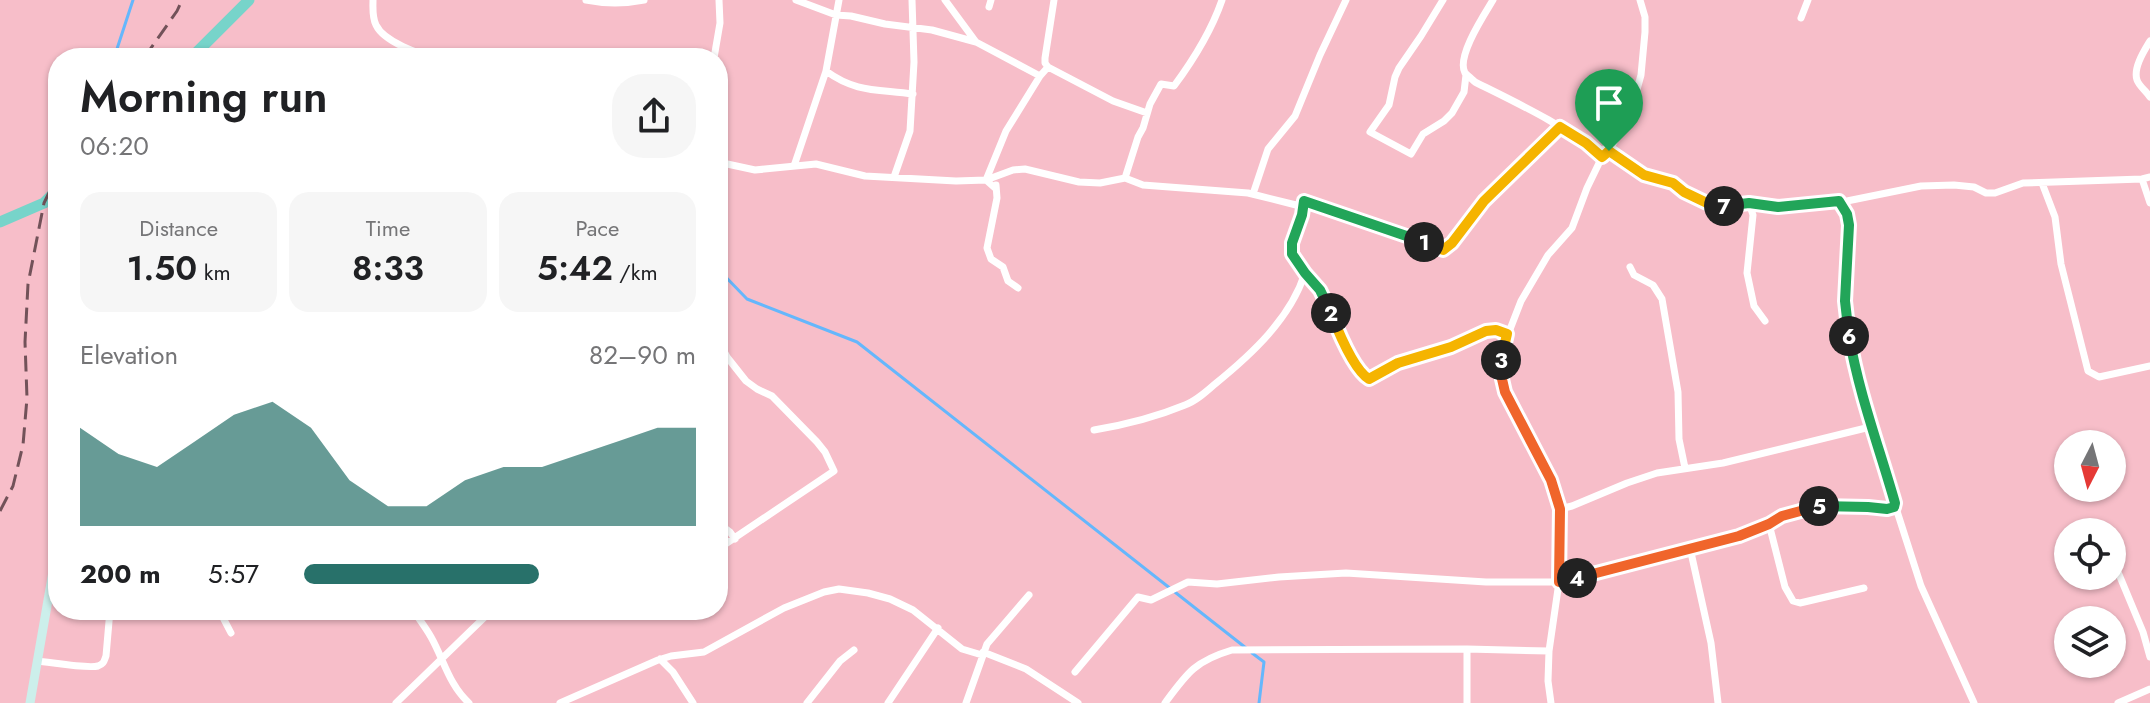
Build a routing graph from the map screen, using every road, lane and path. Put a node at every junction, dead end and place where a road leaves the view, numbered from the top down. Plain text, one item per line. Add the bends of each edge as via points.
1 (249, 0) edge
2 (373, 0) edge
3 (587, 0) edge
4 (644, 0) edge
5 (719, 0) edge
6 (796, 0) edge
7 (839, 0) edge
8 (912, 0) edge
9 (945, 0) edge
10 (1054, 0) edge
11 (1222, 0) edge
12 (1346, 0) edge
13 (1443, 0) edge
14 (1493, 0) edge
15 (1640, 0) edge
16 (1808, 0) edge
17 (836, 15) junction
18 (1801, 18) dead end
19 (912, 28) junction
20 (2150, 41) edge
21 (976, 42) junction
22 (201, 48) edge
23 (407, 48) edge
24 (716, 48) edge
25 (1048, 67) junction
26 (826, 71) junction
27 (1466, 75) junction
28 (1040, 76) junction
29 (2137, 80) junction
30 (2150, 80) edge
31 (913, 94) junction
32 (2150, 97) edge
33 (1147, 113) junction
34 (1560, 127) junction
35 (1609, 151) junction
36 (1602, 157) junction
37 (728, 164) edge
38 (794, 166) junction
39 (997, 175) junction
40 (894, 177) junction
41 (1125, 178) junction
42 (2146, 178) edge
43 (986, 180) junction
44 (2042, 183) junction
45 (995, 188) junction
46 (1253, 194) junction
47 (48, 199) edge
48 (1304, 201) junction
49 (1839, 201) junction
50 (1749, 203) junction
51 (2150, 203) edge
52 (0, 222) edge
53 (1630, 267) dead end
54 (1305, 273) junction
55 (1018, 288) dead end
56 (1765, 321) dead end
57 (1507, 334) junction
58 (728, 358) edge
59 (2150, 366) edge
60 (1870, 427) junction
61 (1094, 430) dead end
62 (1685, 468) junction
63 (1894, 507) junction
64 (1560, 509) junction
65 (1769, 524) junction
66 (728, 530) edge
67 (735, 539) junction
68 (728, 543) edge
69 (1690, 548) junction
70 (1559, 582) junction
71 (1864, 588) dead end
72 (2126, 590) edge
73 (1029, 595) dead end
74 (48, 599) edge
75 (109, 620) edge
76 (224, 620) edge
77 (420, 620) edge
78 (482, 620) edge
79 (938, 628) junction
80 (231, 633) dead end
81 (1467, 649) junction
82 (854, 650) dead end
83 (1549, 651) junction
84 (983, 654) junction
85 (2150, 657) edge
86 (660, 659) junction
87 (442, 660) junction
88 (37, 661) junction
89 (1075, 672) dead end
90 (2150, 689) edge
91 (30, 703) edge
92 (396, 703) edge
93 (469, 703) edge
94 (560, 703) edge
95 (693, 703) edge
96 (807, 703) edge
97 (888, 703) edge
98 (966, 703) edge
99 (1078, 703) edge
100 (1165, 703) edge
101 (1467, 703) edge
102 (1551, 703) edge
103 (1718, 703) edge
104 (1974, 703) edge
105 (2118, 703) edge

1 - 22 highway
2 - 23 street via 375,24
3 - 4 street
5 - 24 street
6 - 17 street
7 - 17 street
8 - 19 street
9 - 21 street
10 - 25 street
11 - 33 street via 1195,57 1174,86 1161,84
12 - 46 street via 1295,116 1268,149
13 - 27 street via 1399,68 1389,105 1370,132 1411,154 1423,134 1452,113 1464,92
14 - 27 street via 1467,47
15 - 35 street via 1645,17 1641,75 1631,111
16 - 18 street
17 - 19 street
17 - 26 street
19 - 21 street
19 - 31 street
20 - 29 street
21 - 28 street
25 - 28 street
25 - 33 street
26 - 31 street via 855,87
26 - 38 street
27 - 34 street
28 - 43 street via 1006,131
29 - 30 street
29 - 32 street
31 - 40 street via 910,131
33 - 41 street
34 - 36 street
34 - 48 street via 1484,201 1443,250
35 - 36 street
35 - 50 street via 1644,175 1673,183 1707,203
36 - 57 street via 1574,225 1536,273
37 - 38 street via 755,170
38 - 40 street via 816,164
39 - 41 street via 1025,169 1079,182
39 - 43 street
39 - 45 street
40 - 43 street
41 - 46 street via 1143,185
42 - 44 street
42 - 51 street
43 - 45 street
44 - 49 street via 1995,193 1954,185 1921,186
44 - 59 street via 2055,217 2088,371 2099,377
45 - 55 street via 987,248
46 - 48 street via 1296,205
47 - 52 highway
48 - 54 street via 1291,249
49 - 50 street via 1778,207
49 - 60 street via 1849,225 1848,331
50 - 56 street via 1753,215 1747,273 1754,306
53 - 62 street via 1662,299
54 - 57 street via 1326,300 1369,379 1486,331
54 - 61 street via 1270,333 1195,400
57 - 64 street via 1500,366 1505,392 1551,480
58 - 67 street via 746,381 772,396 817,442 834,471
60 - 62 street
60 - 63 street
62 - 64 street
63 - 65 street via 1822,506
63 - 104 street via 1921,586
64 - 70 street
65 - 69 street
65 - 71 street via 1793,601
66 - 67 street
67 - 68 street
69 - 70 street
69 - 103 street
70 - 83 street
70 - 89 street via 1346,573 1188,582 1151,600 1138,597
72 - 85 street
73 - 84 street
74 - 88 main road
75 - 88 street via 106,656 98,666
76 - 80 street
77 - 87 street
78 - 87 street
79 - 84 street via 962,649
79 - 86 street via 890,599 839,589 784,608 704,652
79 - 97 street
81 - 83 street
81 - 100 street via 1232,650 1210,656 1188,672
81 - 101 street
82 - 96 street
83 - 102 street
84 - 98 street
84 - 99 street via 1026,669
86 - 94 street
86 - 95 street
87 - 92 street
87 - 93 street
88 - 91 main road
90 - 105 street

